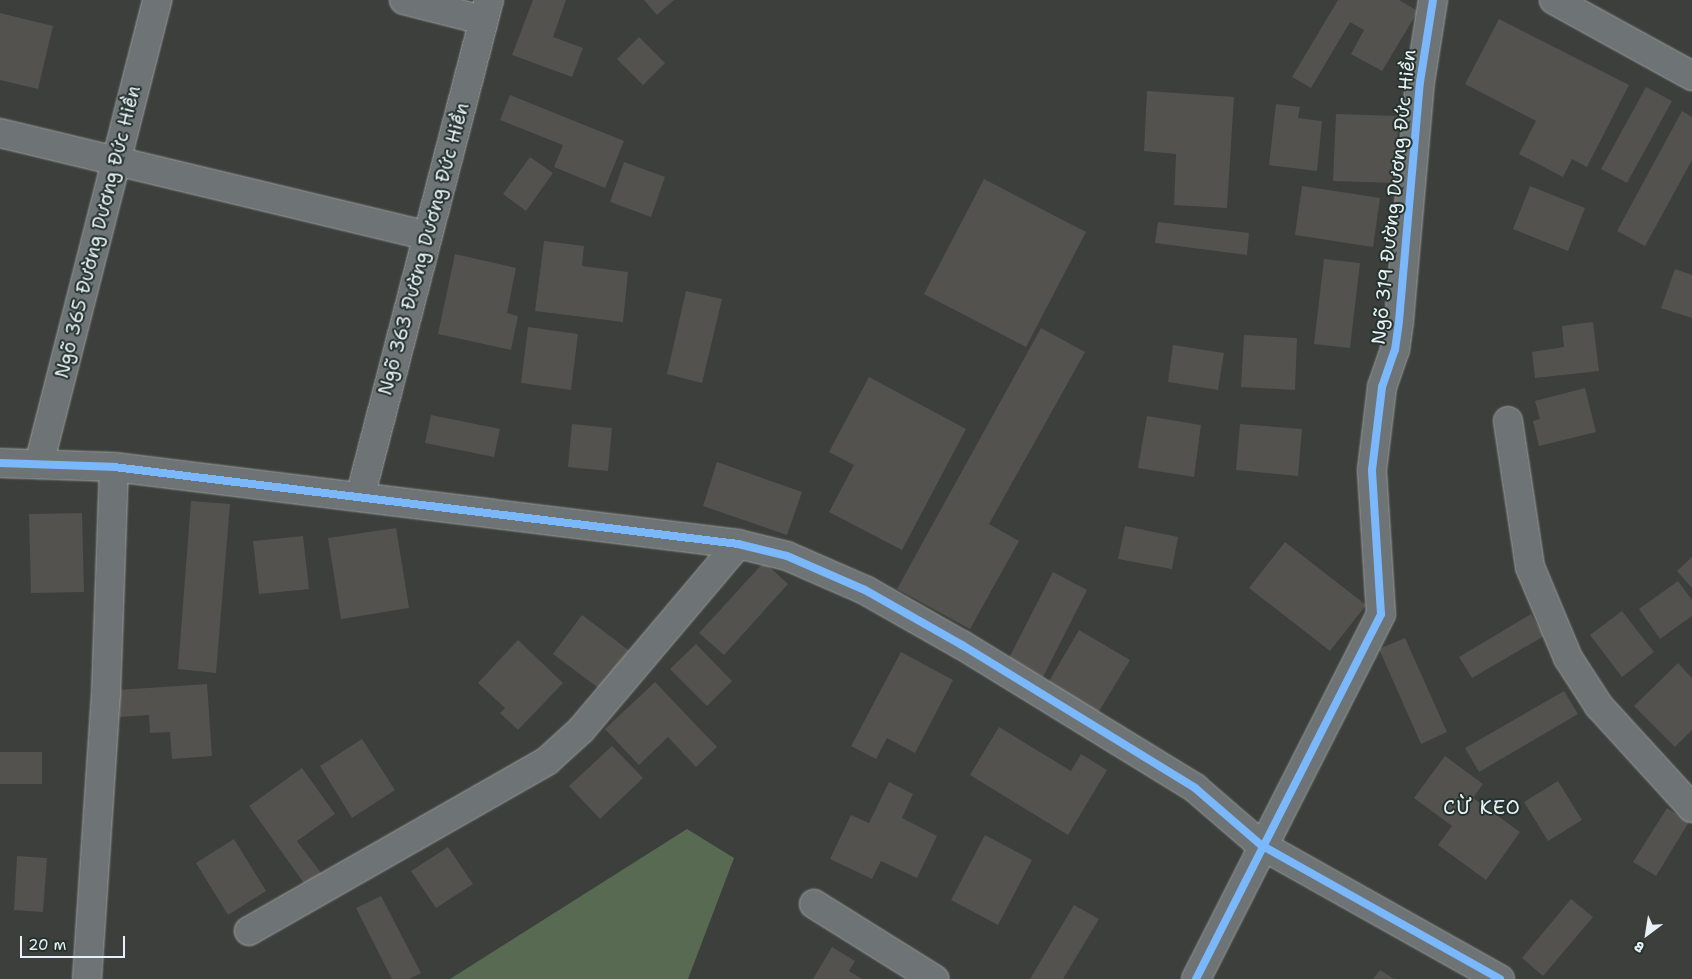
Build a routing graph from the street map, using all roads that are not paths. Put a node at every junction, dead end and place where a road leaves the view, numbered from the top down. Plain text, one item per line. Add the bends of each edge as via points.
1 (156, 0) edge
2 (404, 0) edge
3 (1434, 0) edge
4 (1554, 0) edge
5 (486, 10) edge
6 (1692, 76) edge
7 (0, 133) edge
8 (116, 162) junction
9 (426, 235) junction
10 (1508, 421) dead end
11 (0, 462) edge
12 (39, 464) junction
13 (114, 467) junction
14 (360, 498) junction
15 (738, 544) junction
16 (1692, 808) edge
17 (1261, 845) junction
18 (814, 904) dead end
19 (249, 931) dead end
20 (87, 979) edge
21 (934, 979) edge
22 (1196, 979) edge
23 (1500, 979) edge

1 - 8 main road, Ngõ 365 Đường Dương Đức Hiền
2 - 5 main road
3 - 17 main road, Ngõ 319 Đường Dương Đức Hiền via 1420,82 1400,322 1382,388 1372,470 1381,614
4 - 6 main road
5 - 9 main road, Ngõ 363 Đường Dương Đức Hiền
7 - 8 main road
8 - 9 main road
8 - 12 main road, Ngõ 365 Đường Dương Đức Hiền
9 - 14 main road, Ngõ 363 Đường Dương Đức Hiền
10 - 16 main road via 1530,567 1564,650 1599,706
11 - 12 main road
12 - 13 main road
13 - 14 main road
13 - 20 main road via 106,694
14 - 15 main road
15 - 17 main road via 759,546 822,569 962,645 1195,788
15 - 19 main road via 581,730 547,761
17 - 22 main road, Ngõ 319 Đường Dương Đức Hiền
17 - 23 main road
18 - 21 main road

